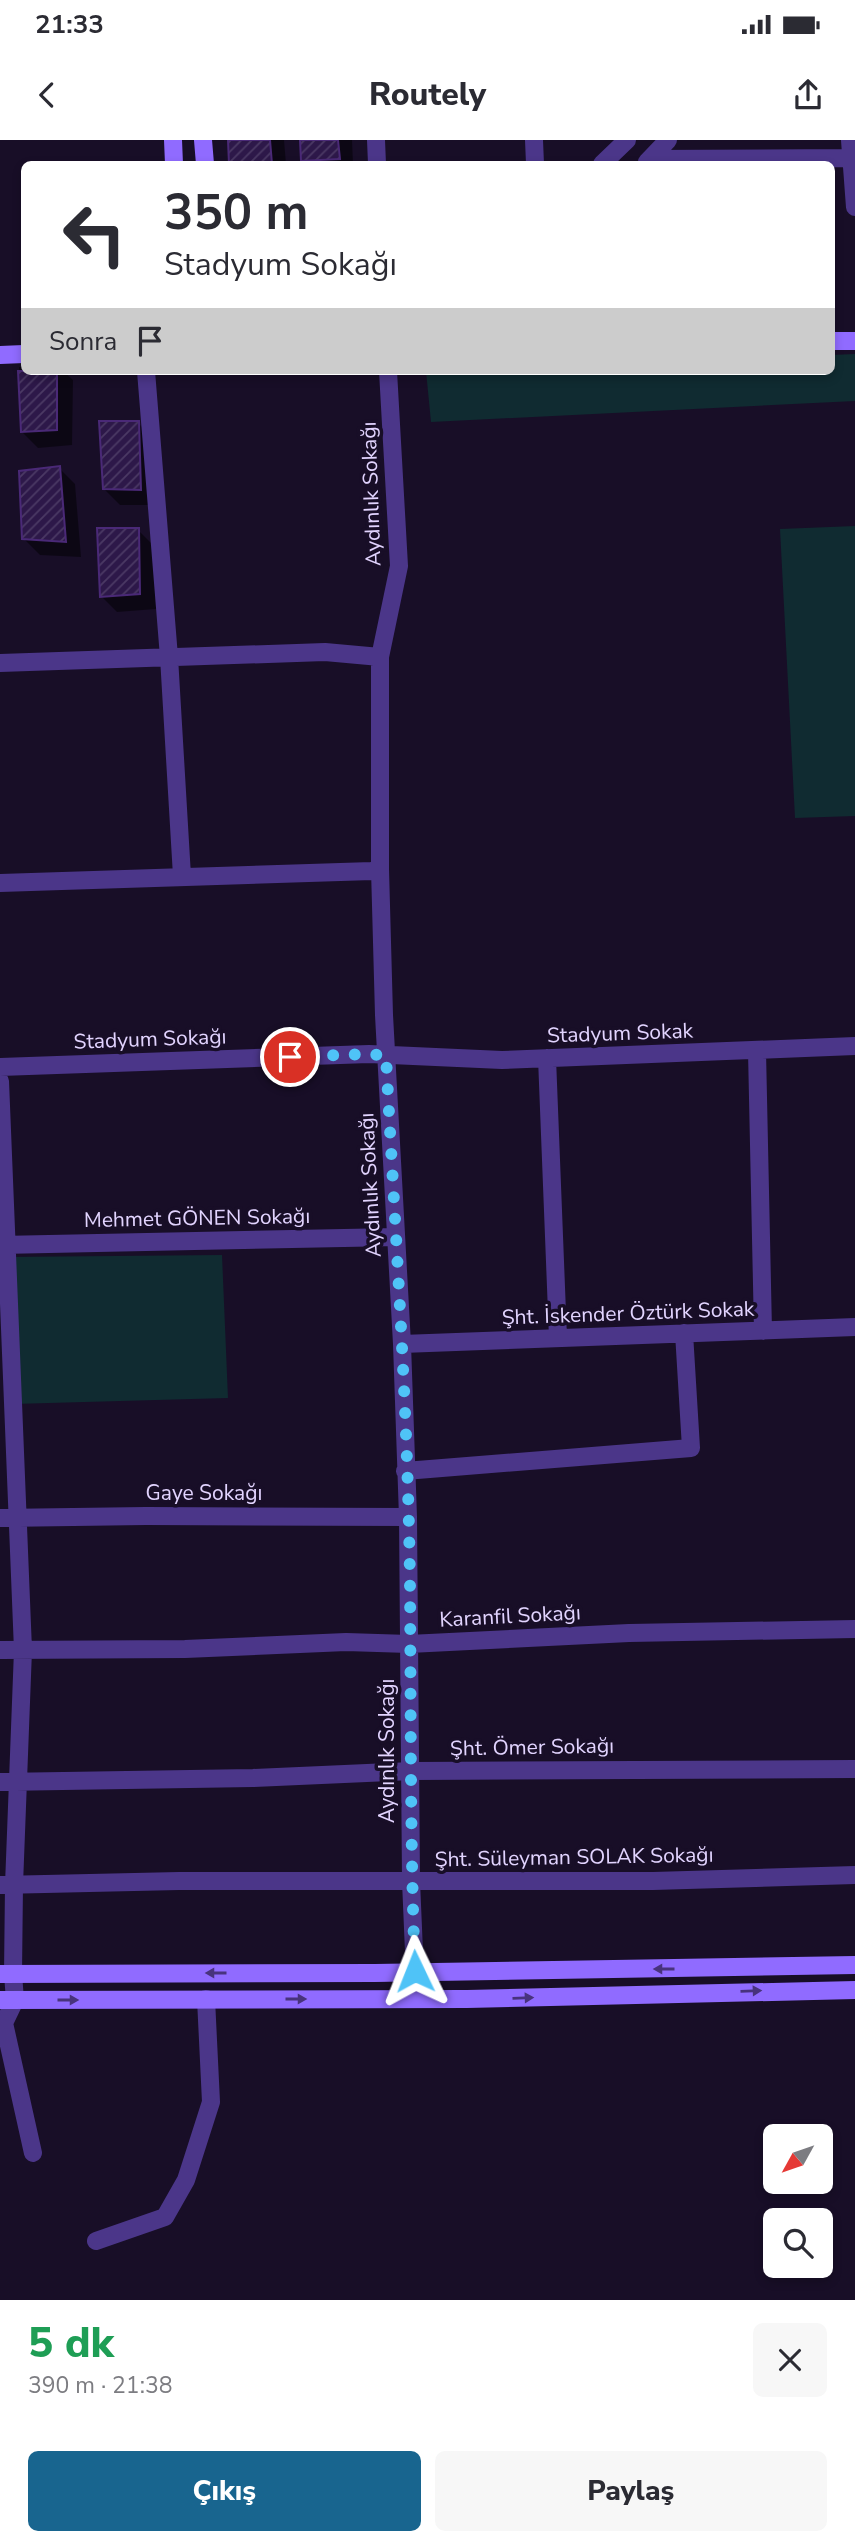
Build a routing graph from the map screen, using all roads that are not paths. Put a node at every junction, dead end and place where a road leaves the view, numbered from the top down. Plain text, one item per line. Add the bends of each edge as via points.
1 (173, 140) edge
2 (203, 140) edge
3 (376, 140) edge
4 (534, 140) edge
5 (627, 140) edge
6 (668, 140) edge
7 (851, 149) edge
8 (174, 161) edge
9 (205, 161) edge
10 (377, 161) edge
11 (535, 161) edge
12 (605, 161) edge
13 (650, 161) edge
14 (677, 161) edge
15 (855, 207) edge
16 (835, 341) edge
17 (855, 341) edge
18 (21, 354) edge
19 (0, 355) edge
20 (146, 375) edge
21 (388, 375) edge
22 (0, 652) edge
23 (169, 657) junction
24 (380, 657) junction
25 (0, 663) edge
26 (380, 869) junction
27 (182, 876) junction
28 (0, 883) edge
29 (855, 1046) edge
30 (757, 1051) junction
31 (386, 1056) junction
32 (547, 1058) junction
33 (0, 1067) edge
34 (0, 1082) edge
35 (395, 1237) junction
36 (4, 1245) edge
37 (855, 1328) edge
38 (763, 1331) junction
39 (684, 1334) junction
40 (558, 1338) junction
41 (402, 1344) junction
42 (6, 1364) edge
43 (405, 1471) junction
44 (408, 1517) junction
45 (0, 1518) edge
46 (19, 1518) junction
47 (855, 1629) edge
48 (409, 1644) junction
49 (0, 1650) edge
50 (23, 1650) junction
51 (855, 1769) edge
52 (412, 1771) junction
53 (0, 1782) edge
54 (19, 1782) junction
55 (855, 1875) edge
56 (411, 1881) junction
57 (7, 1885) edge
58 (855, 1965) edge
59 (415, 1971) junction
60 (7, 1974) edge
61 (855, 1990) edge
62 (206, 1999) junction
63 (416, 1999) junction
64 (8, 2000) edge
65 (2, 2025) edge
66 (33, 2153) dead end
67 (96, 2241) dead end

1 - 8 street
2 - 9 street
3 - 10 street
4 - 11 street
5 - 12 street
6 - 13 street
7 - 14 street
7 - 15 street
16 - 17 street
18 - 19 street
20 - 23 street
21 - 24 street, Aydınlık Sokağı via 399,566
22 - 25 street
23 - 24 street via 325,652
23 - 25 street
23 - 27 street
24 - 26 street, Aydınlık Sokağı
26 - 27 street
26 - 31 street, Aydınlık Sokağı
27 - 28 street
29 - 30 street, Stadyum Sokak
30 - 32 street, Stadyum Sokak
30 - 38 street
31 - 32 street, Stadyum Sokak
31 - 33 street, Stadyum Sokağı
31 - 35 street, Aydınlık Sokağı
32 - 40 street
34 - 36 street
35 - 36 street, Mehmet GÖNEN Sokağı
35 - 41 street, Aydınlık Sokağı
36 - 42 street
37 - 38 street, Şht. İskender Öztürk Sokak
38 - 39 street, Şht. İskender Öztürk Sokak
39 - 40 street, Şht. İskender Öztürk Sokak
39 - 43 street via 691,1448
40 - 41 street, Şht. İskender Öztürk Sokak
41 - 43 street, Aydınlık Sokağı
42 - 46 street
43 - 44 street, Aydınlık Sokağı
44 - 46 street, Gaye Sokağı
44 - 48 street, Aydınlık Sokağı
45 - 46 street, Gaye Sokağı
46 - 50 street
47 - 48 street, Karanfil Sokağı via 629,1633
48 - 50 street, Karanfil Sokağı
48 - 52 street, Aydınlık Sokağı
49 - 50 street, Karanfil Sokağı
50 - 54 street
51 - 52 street, Şht. Ömer Sokağı
52 - 54 street, Şht. Ömer Sokağı
52 - 56 street, Aydınlık Sokağı
53 - 54 street, Şht. Ömer Sokağı
54 - 57 street
55 - 56 street, Şht. Süleyman SOLAK Sokağı
56 - 57 street, Şht. Süleyman SOLAK Sokağı
56 - 59 street, Aydınlık Sokağı
57 - 60 street
58 -> 59 street
59 -> 60 street
59 - 63 street, Aydınlık Sokağı
60 - 64 street
63 -> 61 street
62 -> 63 street
64 -> 62 street
62 - 67 street via 211,2102 186,2180 165,2217
64 - 65 street
65 - 66 street

